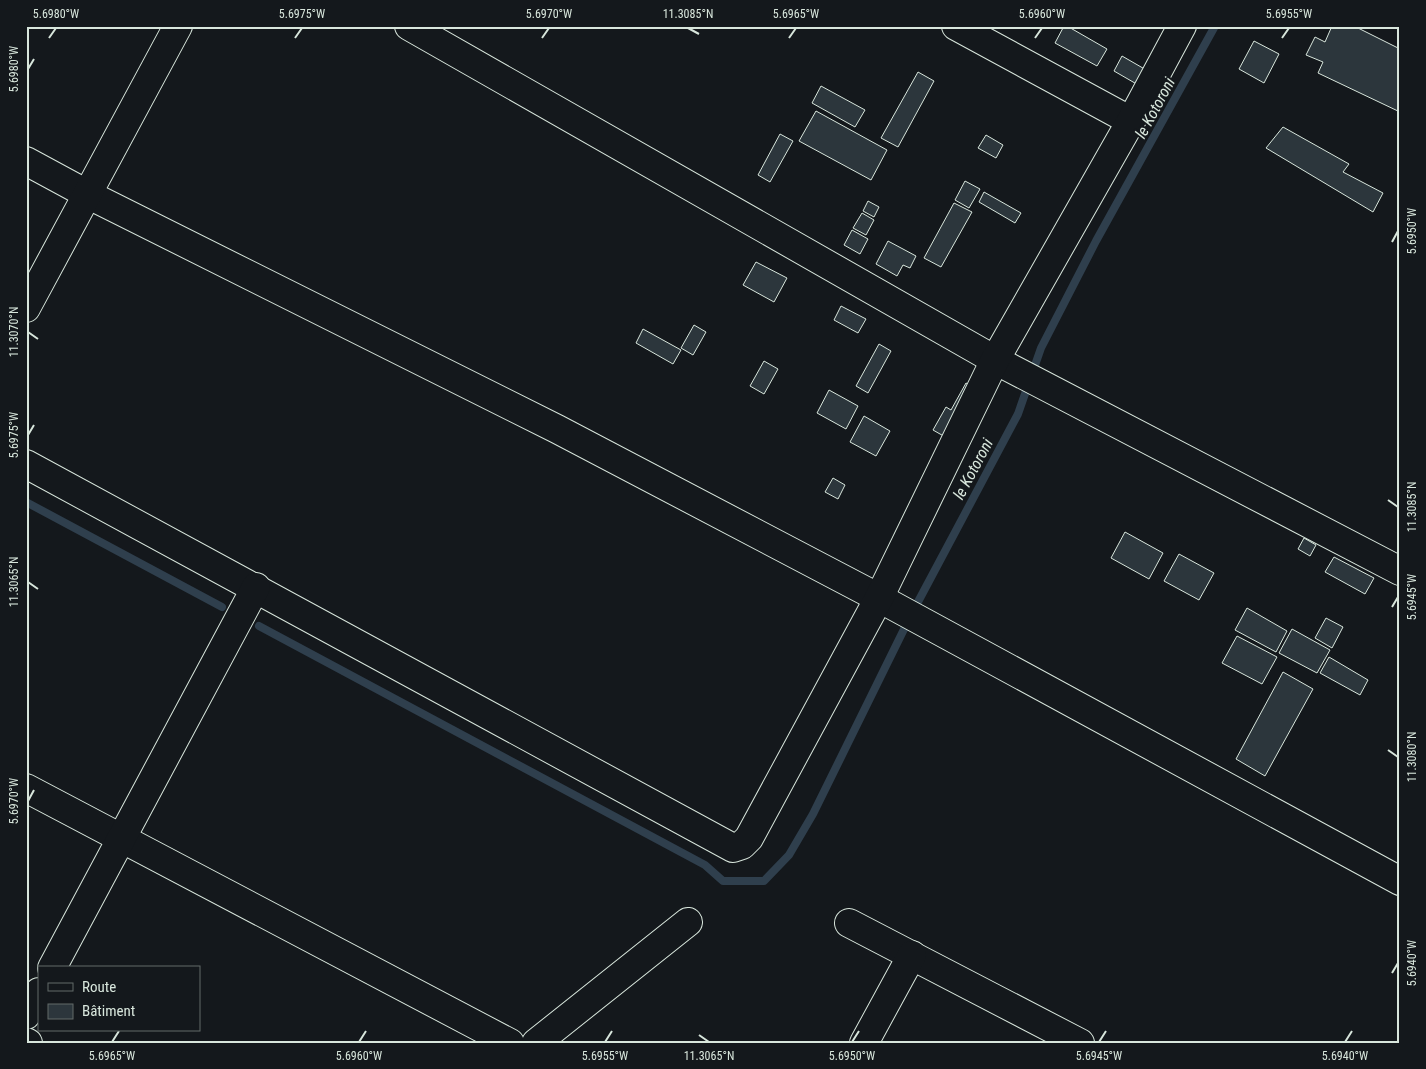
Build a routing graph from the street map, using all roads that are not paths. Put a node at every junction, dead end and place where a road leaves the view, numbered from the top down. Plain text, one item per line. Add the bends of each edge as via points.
1 (178, 26) edge
2 (410, 26) edge
3 (956, 26) edge
4 (1182, 26) edge
5 (1130, 121) junction
6 (26, 161) edge
7 (87, 194) junction
8 (26, 308) edge
9 (1003, 364) junction
10 (26, 464) edge
11 (1400, 571) edge
12 (256, 587) junction
13 (879, 598) junction
14 (26, 788) edge
15 (120, 839) junction
16 (1400, 881) edge
17 (688, 922) dead end
18 (849, 923) dead end
19 (912, 955) junction
20 (53, 966) edge
21 (38, 994) edge
22 (26, 1015) edge
23 (510, 1043) edge
24 (536, 1043) edge
25 (864, 1043) edge
26 (1080, 1043) edge

1 - 7 street
2 - 9 street
3 - 5 street
4 - 5 street
5 - 9 street
6 - 7 street
7 - 8 street
7 - 13 street via 557,429
9 - 11 street
9 - 13 street
10 - 12 street
12 - 13 street via 732,848 749,838
12 - 15 street
13 - 16 street
14 - 15 street
15 - 20 street
15 - 23 street
17 - 24 street
18 - 19 street
19 - 25 street
19 - 26 street
21 - 22 street

